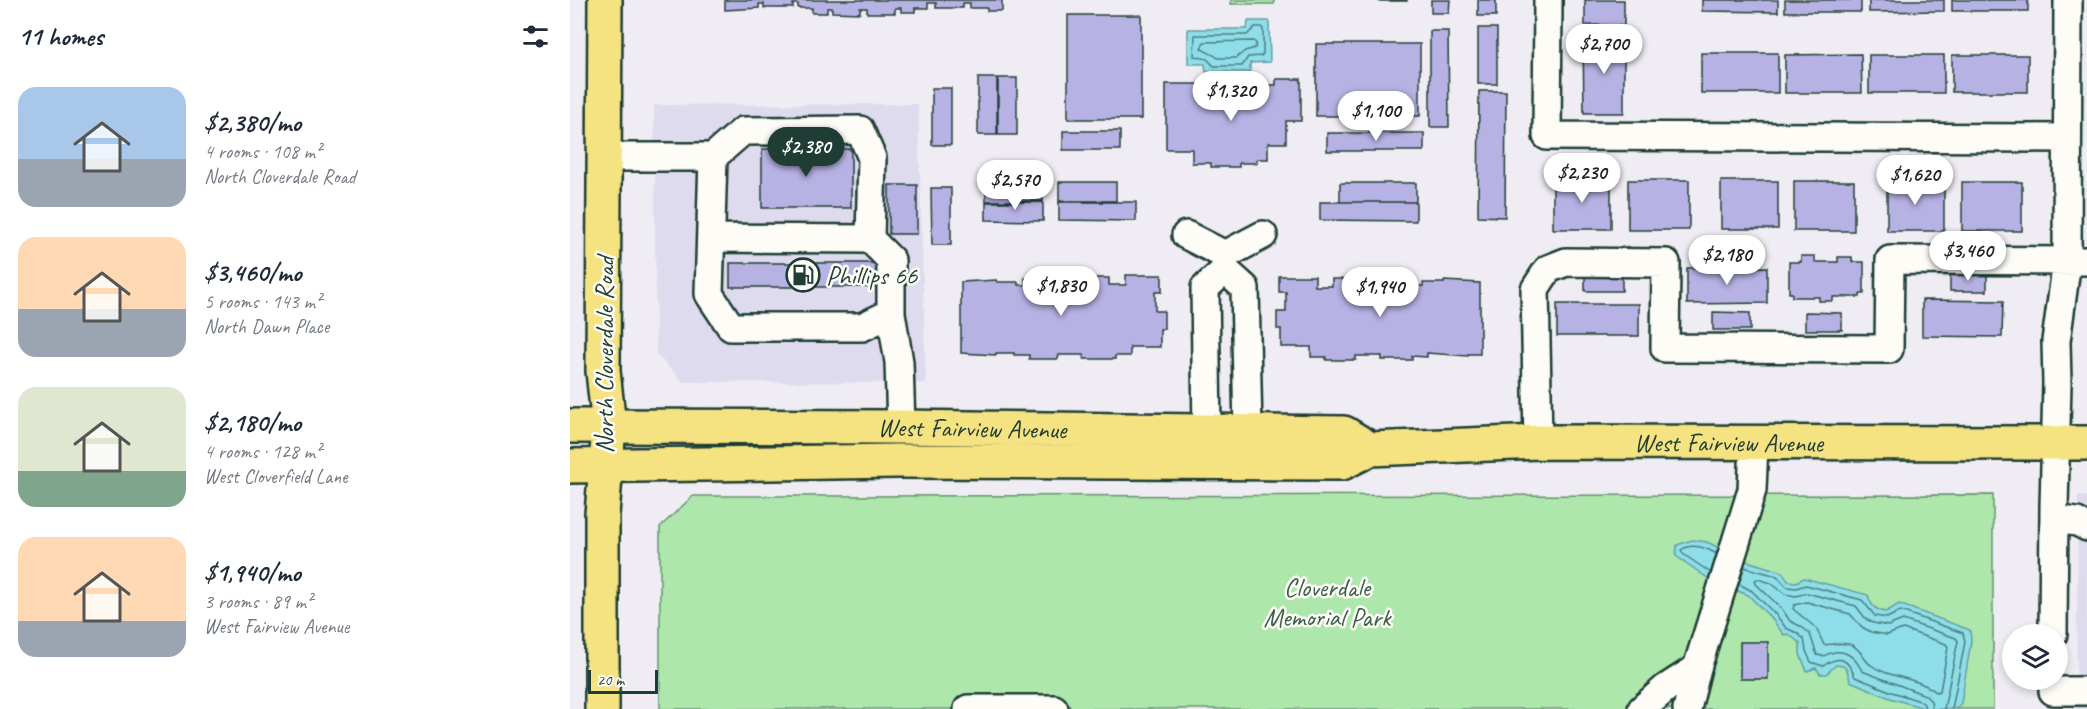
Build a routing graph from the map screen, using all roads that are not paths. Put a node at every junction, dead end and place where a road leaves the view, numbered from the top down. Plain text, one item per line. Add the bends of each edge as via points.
1 (605, 0) edge
2 (1548, 0) edge
3 (2068, 0) edge
4 (2067, 138) junction
5 (604, 157) junction
6 (713, 157) junction
7 (1186, 235) dead end
8 (1263, 235) dead end
9 (711, 237) junction
10 (870, 239) junction
11 (2077, 261) edge
12 (1225, 262) junction
13 (891, 313) junction
14 (570, 426) edge
15 (609, 427) junction
16 (901, 427) junction
17 (1207, 432) junction
18 (1248, 432) junction
19 (1538, 442) junction
20 (2071, 443) edge
21 (1754, 444) junction
22 (1370, 449) junction
23 (605, 465) junction
24 (570, 466) edge
25 (2054, 519) junction
26 (2087, 526) edge
27 (2054, 624) edge
28 (1697, 668) junction
29 (2087, 691) edge
30 (2053, 693) edge
31 (602, 709) edge
32 (968, 709) edge
33 (1054, 709) edge
34 (1642, 709) edge
35 (1687, 709) edge

1 - 5 main road, North Cloverdale Road
2 - 4 street via 1547,136
3 - 4 street
4 - 11 street
5 - 6 street
5 - 15 main road, North Cloverdale Road via 603,371
6 - 9 street
6 - 10 street via 743,131 860,130 872,158
7 - 12 street
8 - 12 street
9 - 10 street
9 - 13 street via 709,294 731,327 862,327
10 - 13 street via 891,260
11 - 19 street via 1890,260 1889,349 1665,348 1666,263 1566,262 1548,269 1535,289
11 - 20 street via 2056,341 2057,383
12 - 17 street via 1205,288
12 - 18 street via 1245,288
13 - 16 street
14 - 15 main road, West Fairview Avenue
15 - 16 main road, West Fairview Avenue
15 - 23 main road, North Cloverdale Road
16 - 17 main road, West Fairview Avenue
17 - 18 main road, West Fairview Avenue
18 - 22 main road, West Fairview Avenue via 1344,433
19 - 21 main road, West Fairview Avenue
19 - 22 main road, West Fairview Avenue
20 - 21 main road, West Fairview Avenue
20 - 25 street
21 - 28 street via 1752,490
22 - 23 main road, West Fairview Avenue via 1342,463 897,461
23 - 24 main road, West Fairview Avenue
23 - 31 main road, North Cloverdale Road
25 - 26 street
25 - 27 street
28 - 34 street
28 - 35 street
29 - 30 street
32 - 33 street

